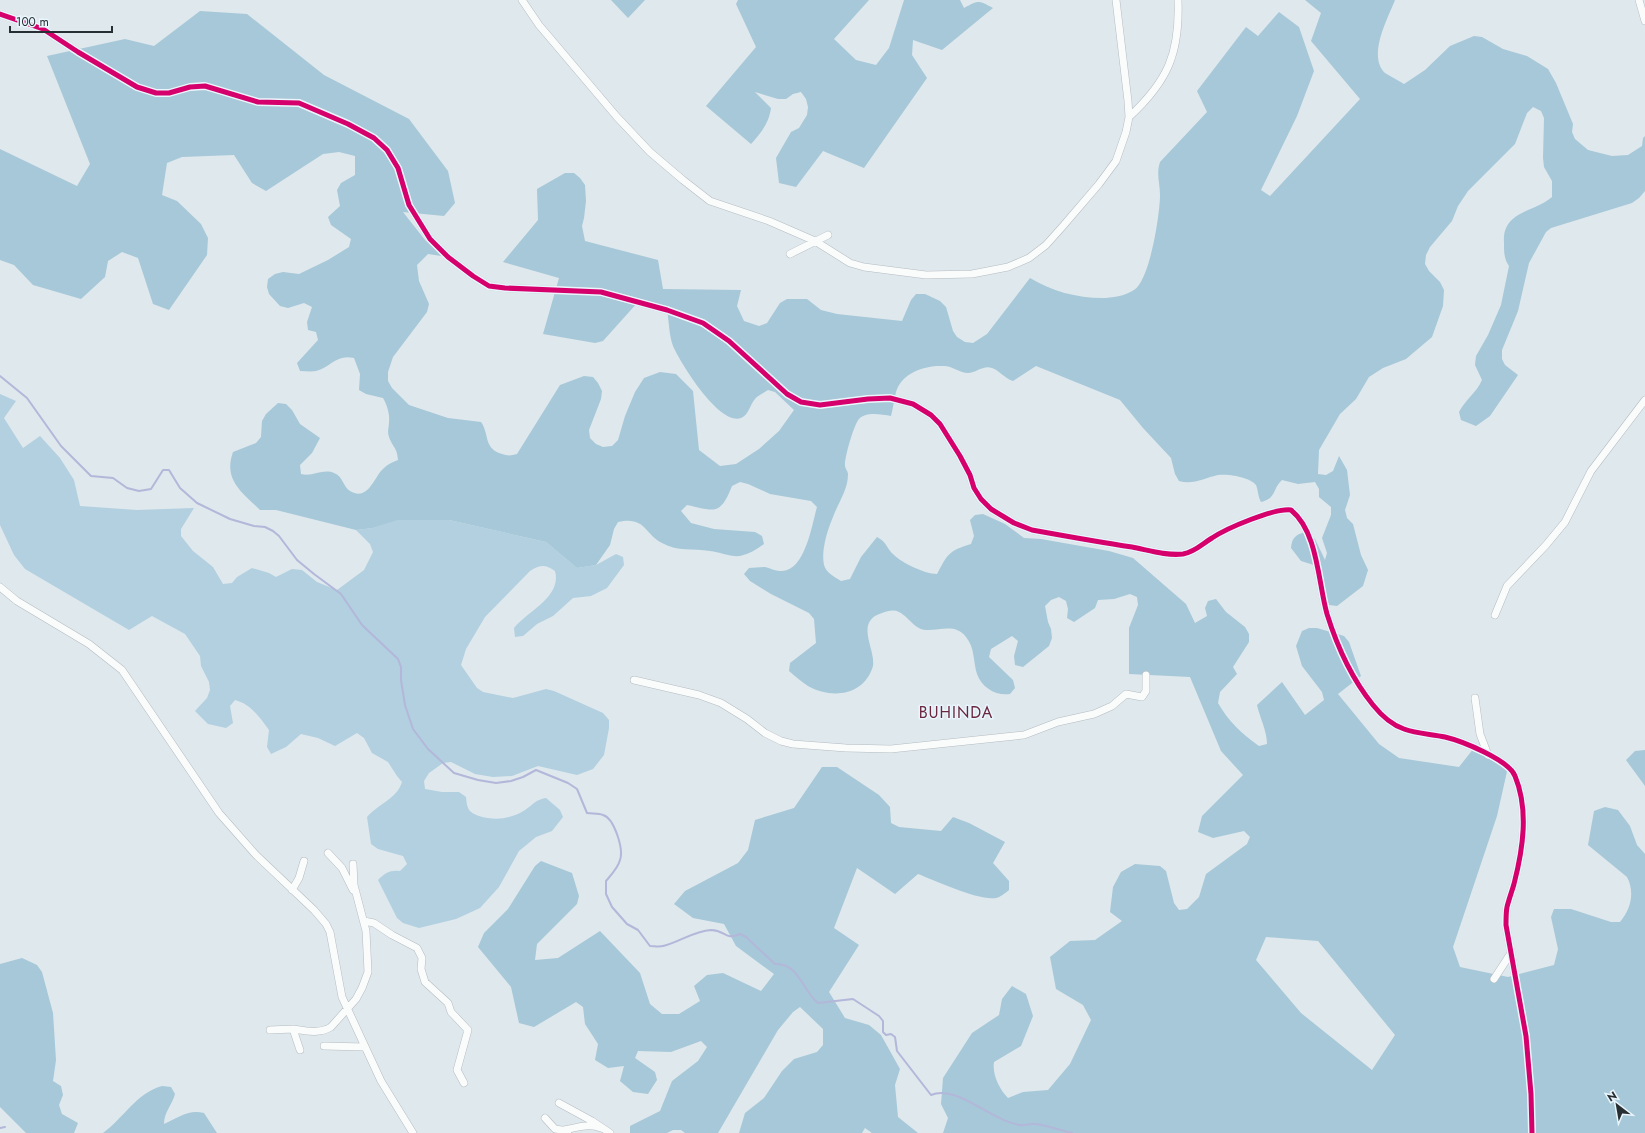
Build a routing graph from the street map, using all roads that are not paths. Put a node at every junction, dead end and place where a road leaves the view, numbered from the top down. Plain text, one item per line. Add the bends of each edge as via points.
1 (522, 0) edge
2 (1116, 0) edge
3 (1178, 0) edge
4 (1639, 0) edge
5 (0, 14) edge
6 (1645, 21) edge
7 (1128, 117) junction
8 (828, 235) dead end
9 (815, 241) junction
10 (790, 254) dead end
11 (1645, 400) edge
12 (0, 587) edge
13 (1495, 615) dead end
14 (1146, 675) dead end
15 (634, 680) dead end
16 (1475, 698) dead end
17 (1488, 755) junction
18 (328, 853) dead end
19 (304, 861) dead end
20 (353, 864) dead end
21 (292, 890) junction
22 (357, 898) junction
23 (364, 921) junction
24 (1511, 952) junction
25 (1494, 979) dead end
26 (347, 1010) junction
27 (293, 1029) junction
28 (270, 1030) dead end
29 (324, 1046) dead end
30 (364, 1047) junction
31 (300, 1050) dead end
32 (464, 1083) dead end
33 (559, 1103) dead end
34 (546, 1118) dead end
35 (564, 1130) junction
36 (609, 1132) edge
37 (413, 1133) edge
38 (572, 1133) edge
39 (1532, 1133) edge

1 - 9 street via 539,25 617,117 650,152 683,180 710,202 769,221
2 - 7 street
3 - 7 street via 1173,57 1155,90
4 - 6 street
5 - 17 street via 43,29 137,87 156,93 169,93 205,86 258,102 299,103 374,138 387,150 398,168 409,205 430,239 448,257 489,286 600,292 667,310 703,323 729,340 787,394 801,402 820,405 890,398 913,404 932,415 940,424 969,472 981,499 991,509 1014,523 1032,530 1156,552 1182,554 1196,550 1212,537 1267,513 1291,510 1301,521 1313,548 1326,612 1339,649 1375,707 1405,730 1447,737
7 - 9 street via 1126,132 1116,161 1100,184 1046,245 1029,258 1008,267 972,274 926,275 864,268 850,263
8 - 9 street
9 - 10 street
11 - 13 street via 1591,471 1564,522 1507,586
12 - 21 street via 17,601 93,647 122,670 219,813 256,855
14 - 15 street via 1146,691 1142,696 1126,694 1112,706 1094,714 1058,722 1024,735 891,750 815,746 780,741 721,703 699,695
16 - 17 street via 1480,734
17 - 24 street via 1508,766 1515,775 1524,818 1514,883 1507,907 1506,925
18 - 22 street via 342,868
19 - 21 street
20 - 22 street
21 - 26 street via 314,910 330,932 340,993
22 - 23 street
23 - 26 street via 368,972 362,988
23 - 32 street via 374,923 417,948 422,958 421,969 425,982 448,1003 451,1012 468,1030 457,1070
24 - 25 street
24 - 39 street via 1526,1036
26 - 27 street via 326,1030 310,1032
26 - 30 street
27 - 28 street
27 - 31 street
29 - 30 street
30 - 37 street via 381,1081
33 - 36 street
34 - 35 street via 555,1128
35 - 36 street via 596,1126
35 - 38 street

